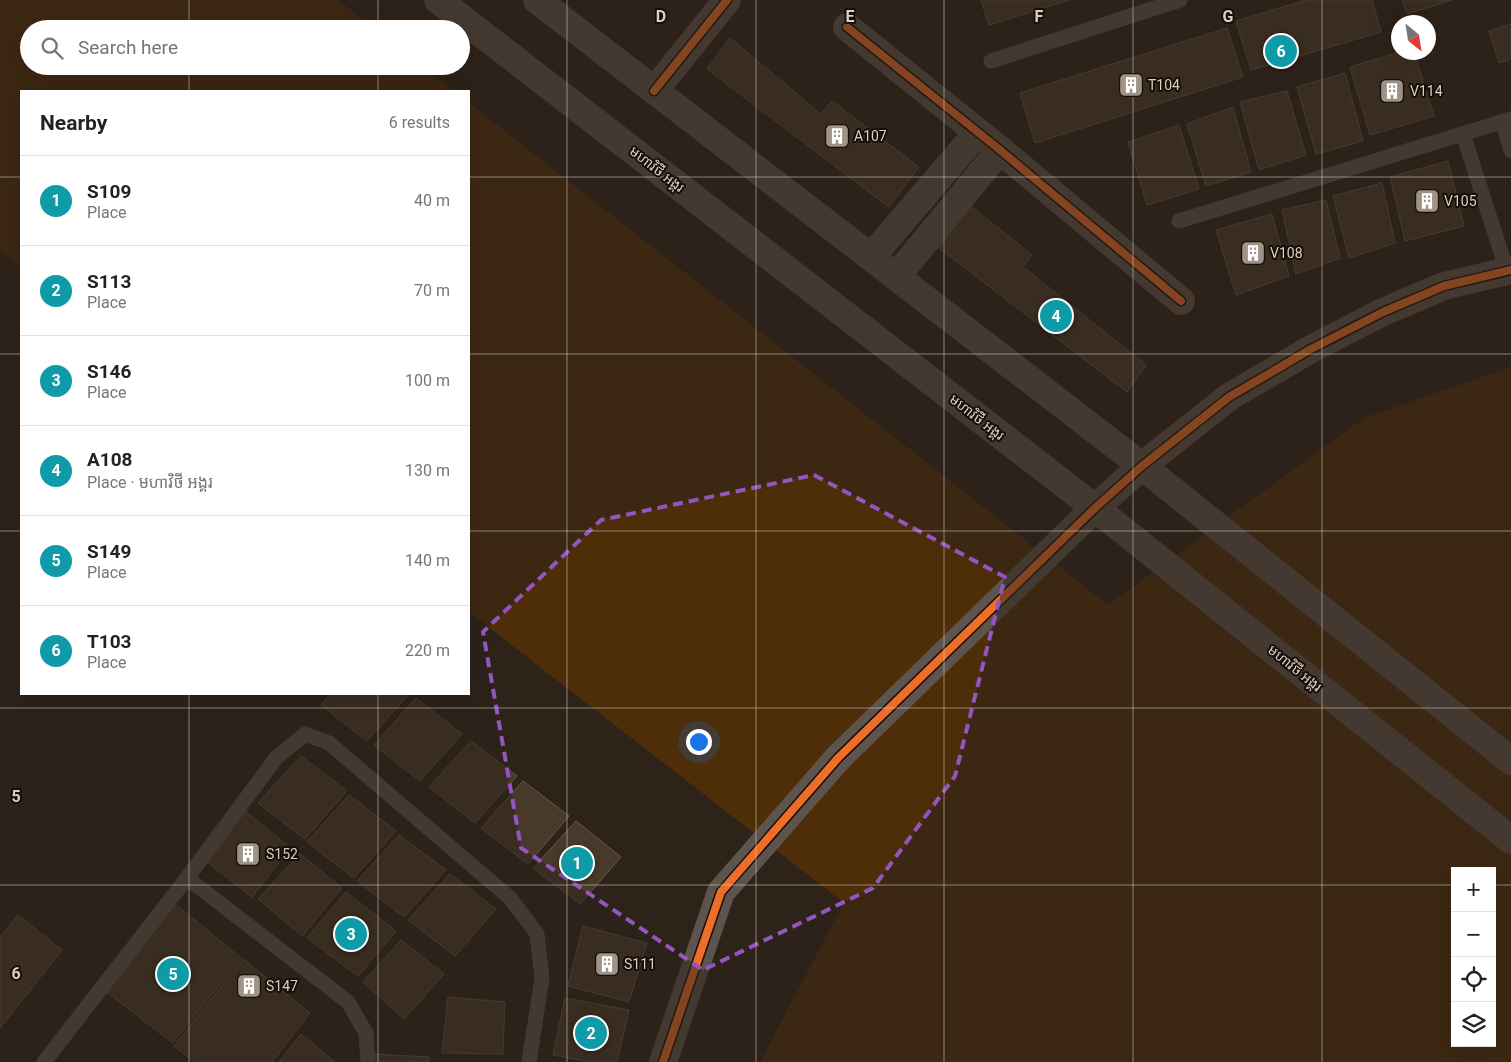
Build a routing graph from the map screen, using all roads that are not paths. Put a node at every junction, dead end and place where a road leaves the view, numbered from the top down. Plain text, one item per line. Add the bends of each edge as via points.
1 (438, 0) edge
2 (537, 0) edge
3 (727, 0) edge
4 (1180, 0) edge
5 (464, 20) edge
6 (470, 25) edge
7 (847, 27) dead end
8 (991, 61) dead end
9 (654, 91) junction
10 (1507, 120) edge
11 (977, 133) junction
12 (1463, 134) junction
13 (1000, 150) junction
14 (1511, 151) edge
15 (1179, 221) dead end
16 (871, 257) junction
17 (1509, 270) edge
18 (896, 277) junction
19 (1181, 302) dead end
20 (1142, 466) junction
21 (1095, 508) junction
22 (1511, 760) edge
23 (1511, 840) edge
24 (187, 878) junction
25 (44, 1062) edge
26 (368, 1062) edge
27 (529, 1062) edge
28 (663, 1062) edge

1 - 5 main road, មហាវិថី អង្គរ
2 - 9 main road
3 - 9 main road
4 - 8 lane
6 - 21 main road, មហាវិថី អង្គរ
7 - 11 main road
9 - 16 main road
10 - 12 lane
10 - 14 lane
11 - 13 main road
11 - 16 main road
12 - 15 lane
12 - 17 lane
13 - 18 main road
13 - 19 main road
16 - 18 main road
17 - 20 main road via 1444,286 1383,312 1311,349 1229,398
18 - 20 main road
20 - 21 main road
20 - 22 main road
21 - 23 main road, មហាវិថី អង្គរ
21 - 28 main road via 838,758 722,892
24 - 25 lane
24 - 26 lane via 348,1002 366,1033
24 - 27 lane via 276,758 305,734 329,743 510,898 537,934 542,978

